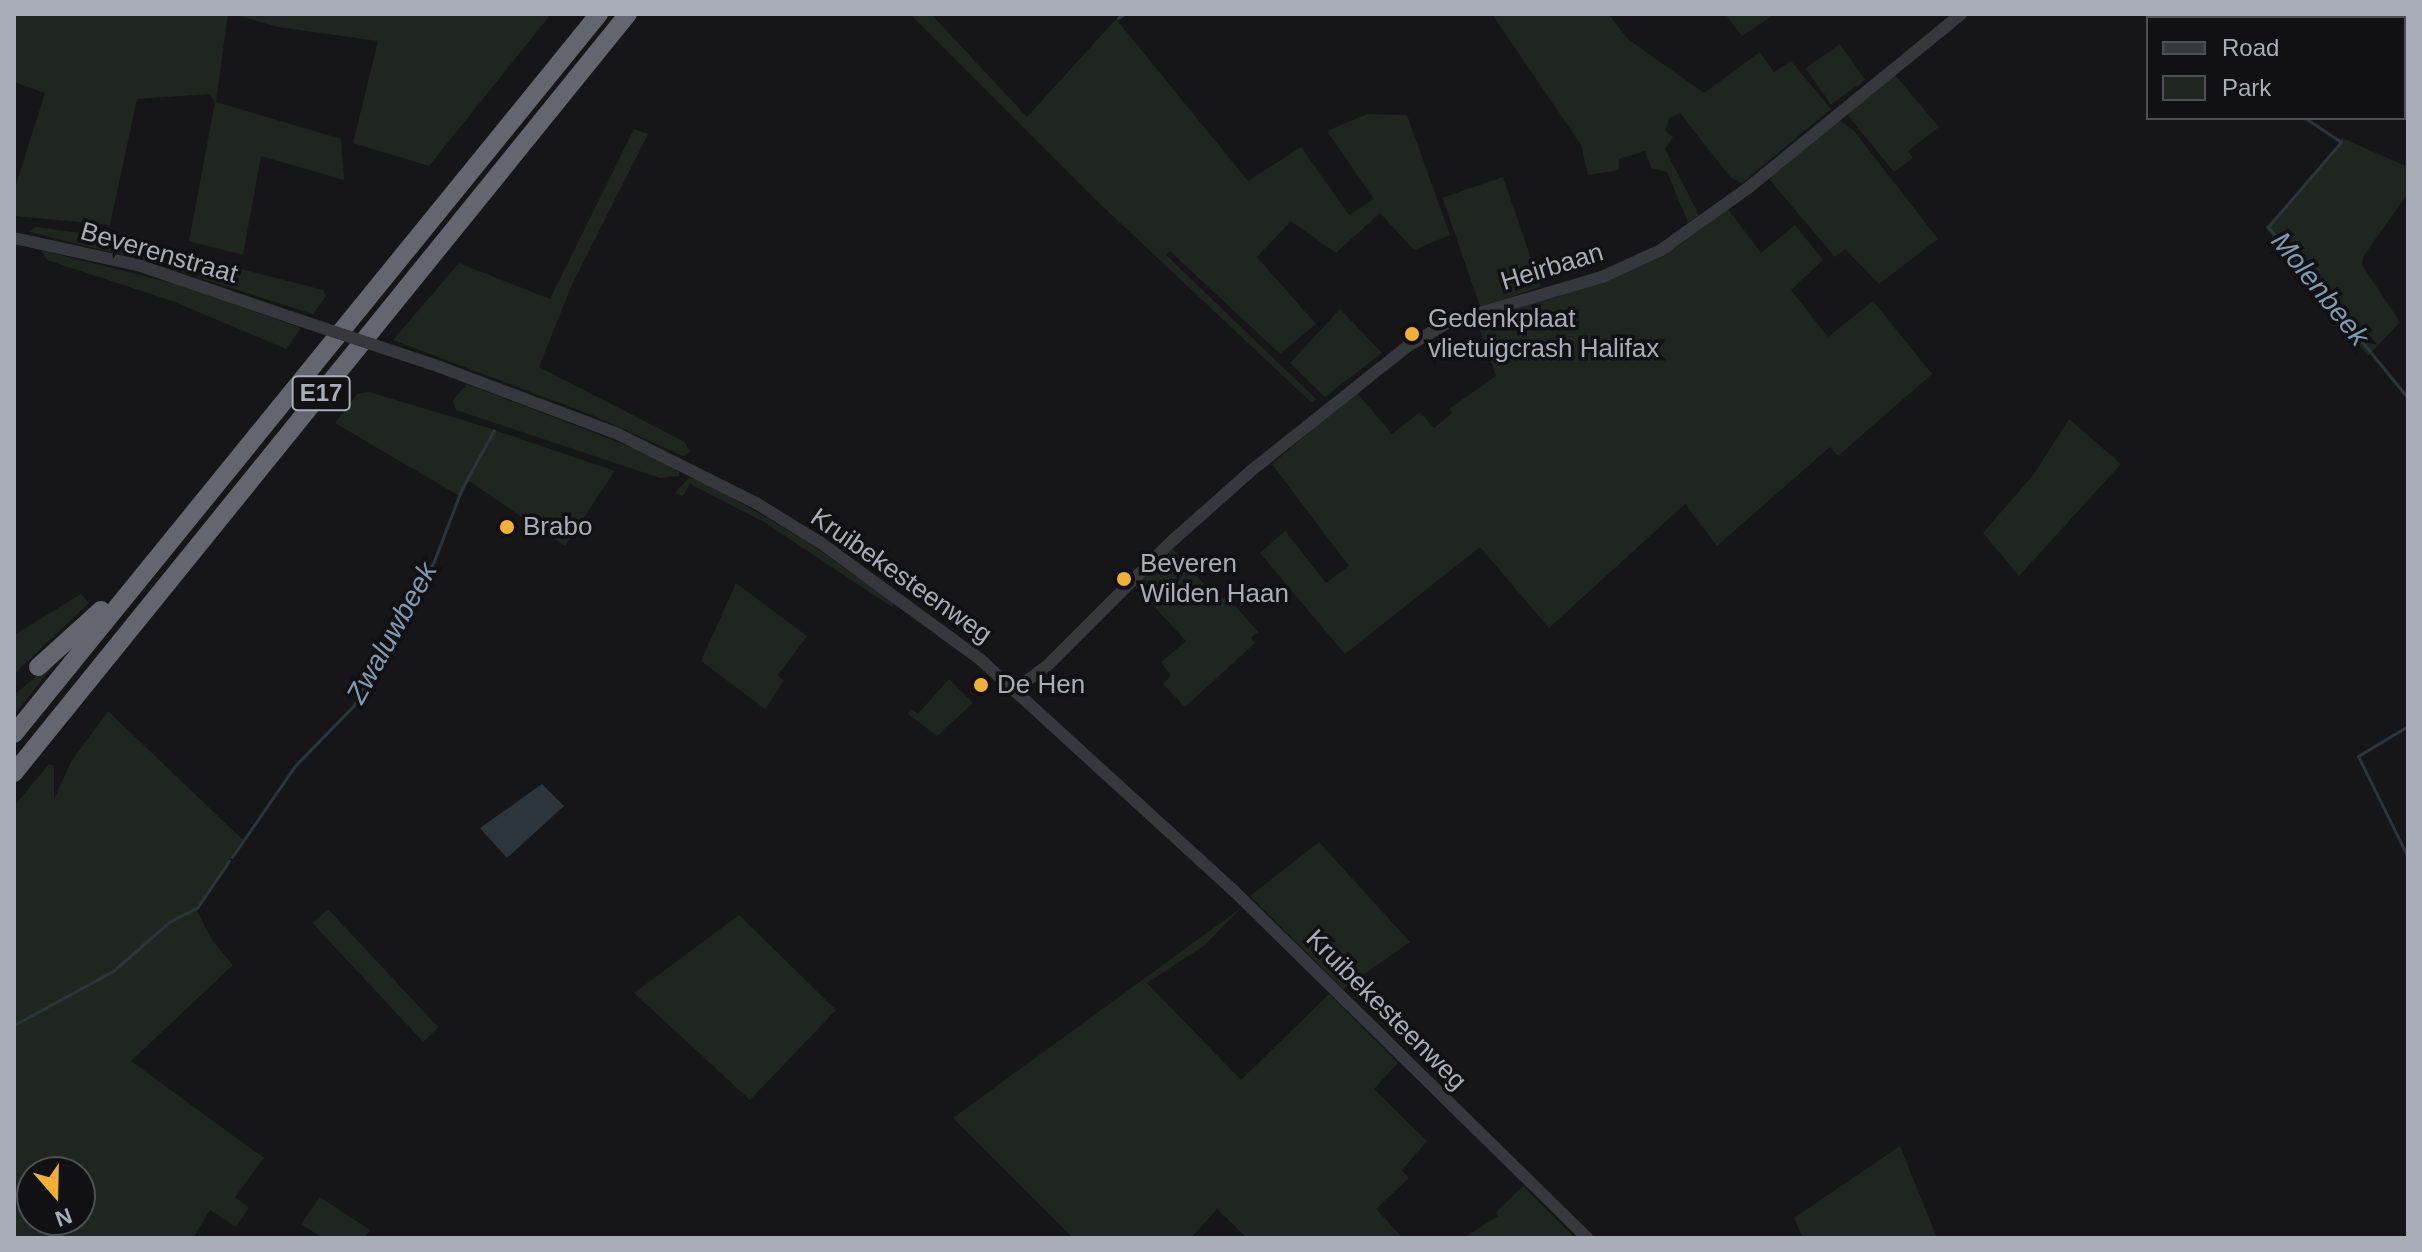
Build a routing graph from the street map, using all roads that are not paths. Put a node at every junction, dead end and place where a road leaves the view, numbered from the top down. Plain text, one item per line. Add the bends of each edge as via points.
1 (599, 14) edge
2 (628, 14) edge
3 (1961, 14) edge
4 (14, 238) edge
5 (290, 317) joint
6 (134, 583) junction
7 (38, 667) dead end
8 (1016, 689) junction
9 (51, 726) junction
10 (14, 734) edge
11 (14, 773) edge
12 (14, 787) edge
13 (1587, 1238) edge

1 - 6 highway, E17
2 - 9 highway, E17
3 - 8 street, Heirbaan via 1748,188 1661,250 1602,277 1449,322 1372,372 1172,541 1048,665
4 - 5 street, Beverenstraat via 138,265
5 - 8 street, Kruibekesteenweg, bridge via 618,434 756,503 821,543
6 - 7 highway
6 - 10 highway, E17
8 - 13 street, Kruibekesteenweg via 1232,889
9 - 11 highway, E17
9 - 12 highway

